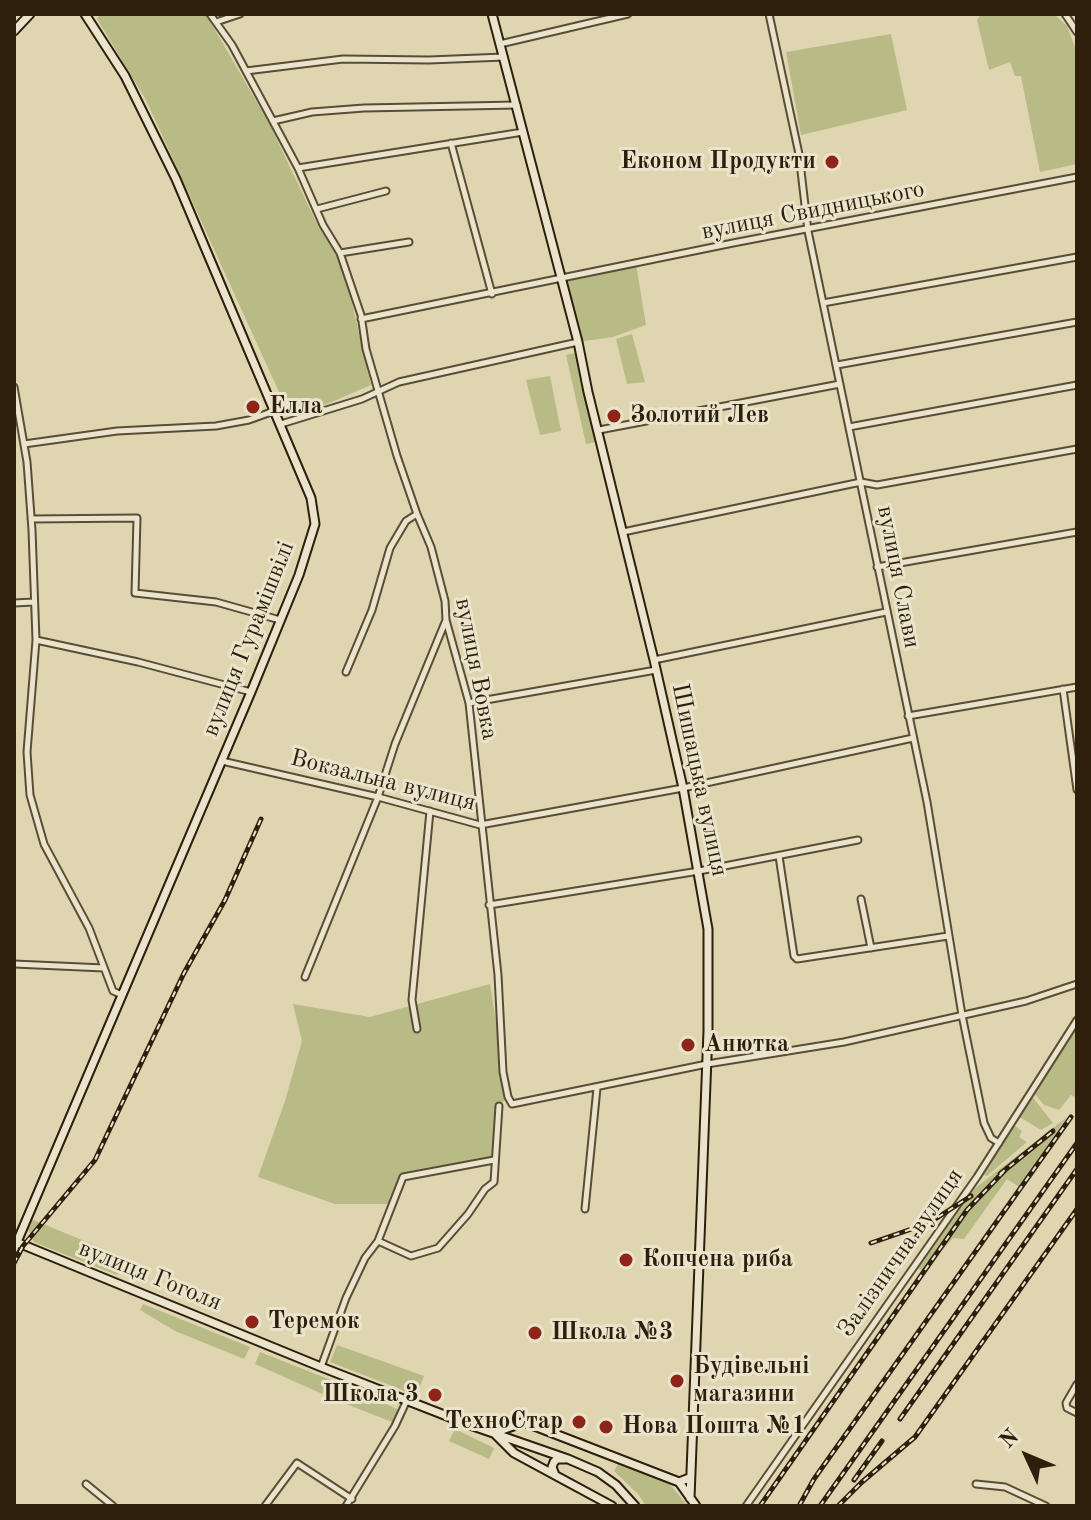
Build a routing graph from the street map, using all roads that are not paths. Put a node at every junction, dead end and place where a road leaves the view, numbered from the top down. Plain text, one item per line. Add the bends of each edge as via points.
1 (30, 14) edge
2 (85, 14) edge
3 (210, 14) edge
4 (240, 14) edge
5 (492, 14) edge
6 (628, 14) edge
7 (769, 14) edge
8 (1065, 14) edge
9 (216, 22) junction
10 (14, 31) edge
11 (1077, 32) edge
12 (500, 44) junction
13 (504, 57) junction
14 (246, 71) junction
15 (517, 105) junction
16 (273, 121) junction
17 (524, 132) junction
18 (451, 143) junction
19 (298, 168) junction
20 (1077, 177) edge
21 (386, 191) dead end
22 (317, 209) junction
23 (808, 231) junction
24 (409, 242) dead end
25 (340, 253) junction
26 (1077, 257) edge
27 (559, 279) junction
28 (492, 294) junction
29 (823, 303) junction
30 (361, 319) junction
31 (1077, 322) edge
32 (578, 342) junction
33 (837, 365) junction
34 (840, 384) junction
35 (1077, 385) edge
36 (14, 387) edge
37 (378, 392) junction
38 (275, 411) junction
39 (281, 424) junction
40 (849, 427) junction
41 (599, 430) junction
42 (24, 444) junction
43 (1077, 449) edge
44 (861, 482) junction
45 (417, 514) junction
46 (31, 519) junction
47 (622, 532) junction
48 (1077, 532) edge
49 (877, 567) junction
50 (34, 602) junction
51 (14, 603) edge
52 (886, 612) junction
53 (280, 620) junction
54 (446, 620) junction
55 (36, 640) junction
56 (654, 660) junction
57 (656, 670) junction
58 (346, 672) dead end
59 (1077, 687) edge
60 (1063, 689) junction
61 (251, 692) junction
62 (469, 703) junction
63 (908, 716) junction
64 (913, 738) junction
65 (221, 761) junction
66 (683, 788) junction
67 (1077, 790) edge
68 (378, 797) junction
69 (430, 811) junction
70 (480, 825) junction
71 (858, 840) dead end
72 (779, 856) junction
73 (699, 871) junction
74 (861, 899) dead end
75 (489, 905) junction
76 (948, 936) junction
77 (871, 948) junction
78 (14, 964) edge
79 (104, 968) junction
80 (305, 977) dead end
81 (1077, 984) edge
82 (123, 995) junction
83 (962, 1015) junction
84 (1077, 1020) edge
85 (417, 1029) dead end
86 (707, 1064) junction
87 (597, 1088) junction
88 (499, 1106) dead end
89 (999, 1143) junction
90 (494, 1160) junction
91 (585, 1209) dead end
92 (378, 1241) junction
93 (15, 1244) edge
94 (321, 1367) junction
95 (1077, 1384) edge
96 (407, 1400) junction
97 (1077, 1413) edge
98 (524, 1422) junction
99 (494, 1433) junction
100 (520, 1442) junction
101 (568, 1459) junction
102 (555, 1475) junction
103 (689, 1478) junction
104 (679, 1482) junction
105 (86, 1484) dead end
106 (976, 1484) dead end
107 (690, 1498) junction
108 (352, 1499) junction
109 (747, 1504) edge
110 (112, 1505) edge
111 (103, 1506) edge
112 (265, 1506) edge
113 (346, 1506) edge
114 (612, 1506) edge
115 (635, 1506) edge
116 (696, 1506) edge
117 (738, 1506) edge
118 (1046, 1506) edge

1 - 10 street
2 - 38 street, вулиця Гурамішвілі via 125,76 162,150
3 - 9 street, вулиця Вовка
4 - 9 street
5 - 12 street, Шишацька вулиця
6 - 12 street
7 - 23 street, вулиця Слави via 799,154
8 - 11 street
9 - 14 street, вулиця Вовка
12 - 13 street, Шишацька вулиця
13 - 14 street via 331,60
13 - 15 street, Шишацька вулиця
14 - 16 street, вулиця Вовка
15 - 16 street via 364,108
15 - 17 street, Шишацька вулиця
16 - 19 street, вулиця Вовка
17 - 18 street
17 - 27 street, Шишацька вулиця
18 - 19 street
18 - 28 street
19 - 22 street, вулиця Вовка
20 - 23 street, вулиця Свидницького
21 - 22 street
22 - 25 street, вулиця Вовка
23 - 27 street, вулиця Свидницького
23 - 29 street, вулиця Слави
24 - 25 street
25 - 30 street, вулиця Вовка
26 - 29 street
27 - 28 street, вулиця Свидницького
27 - 32 street, Шишацька вулиця
28 - 30 street, вулиця Свидницького
29 - 33 street, вулиця Слави
30 - 37 street, вулиця Вовка
31 - 33 street
32 - 37 street via 399,382
32 - 41 street, Шишацька вулиця
33 - 34 street, вулиця Слави
34 - 40 street, вулиця Слави
34 - 41 street
35 - 40 street
36 - 42 street
37 - 39 street
37 - 45 street, вулиця Вовка
38 - 39 street, вулиця Гурамішвілі
38 - 42 street via 216,426 117,431
39 - 53 street, вулиця Гурамішвілі via 311,498 315,524
40 - 44 street, вулиця Слави
41 - 47 street, Шишацька вулиця
42 - 46 street
43 - 44 street via 877,485
44 - 47 street
44 - 49 street, вулиця Слави
45 - 54 street, вулиця Вовка via 431,547
45 - 58 street via 406,521 390,548
46 - 50 street
46 - 53 street via 137,518 135,593 216,602
47 - 56 street, Шишацька вулиця
48 - 49 street
49 - 52 street, вулиця Слави
50 - 51 street
50 - 55 street
52 - 56 street
52 - 63 street, вулиця Слави
53 - 61 street, вулиця Гурамішвілі
54 - 62 street, вулиця Вовка
54 - 68 street
55 - 61 street
55 - 79 street via 27,752 30,795 44,844
56 - 57 street, Шишацька вулиця
57 - 62 street
57 - 66 street, Шишацька вулиця
59 - 60 street
60 - 63 street
60 - 67 street
61 - 65 street, вулиця Гурамішвілі
62 - 70 street, вулиця Вовка
63 - 64 street, вулиця Слави
64 - 66 street, Вокзальна вулиця
64 - 76 street, вулиця Слави
65 - 68 street, Вокзальна вулиця
65 - 82 street, вулиця Гурамішвілі
66 - 70 street, Вокзальна вулиця
66 - 73 street, Шишацька вулиця
68 - 69 street, Вокзальна вулиця
68 - 80 street
69 - 70 street, Вокзальна вулиця
69 - 85 street via 412,1000
70 - 75 street, вулиця Вовка
71 - 72 street
72 - 73 street
72 - 77 street via 795,957
73 - 75 street
73 - 86 street, Шишацька вулиця via 710,960
74 - 77 street
75 - 87 street, вулиця Вовка via 503,1072 512,1104
76 - 77 street
76 - 83 street, вулиця Слави
78 - 79 street
79 - 82 street via 113,991
81 - 83 street
82 - 93 street, вулиця Гурамішвілі
83 - 86 street via 844,1042
83 - 89 street, вулиця Слави via 984,1123
84 - 89 street, Залізнична вулиця
86 - 87 street
86 - 103 street, Шишацька вулиця
87 - 91 street
88 - 90 street
89 - 109 street, Залізнична вулиця
90 - 92 street via 403,1177
90 - 92 street via 494,1182 438,1248 411,1256
92 - 94 street via 346,1298
93 - 94 street, вулиця Гоголя
94 - 96 street, вулиця Гоголя
95 - 97 street via 1066,1403
96 - 99 street, вулиця Гоголя
96 - 108 street
98 - 99 street
98 - 100 street via 513,1434
98 - 104 street
99 - 100 street, вулиця Гоголя
99 - 102 street, вулиця Гоголя via 514,1453
100 - 101 street, вулиця Гоголя
101 - 102 street via 554,1462
101 - 115 street, вулиця Гоголя via 598,1472
102 - 114 street, вулиця Гоголя
103 - 104 street
103 - 107 street, Шишацька вулиця
104 - 107 street
105 - 110 street
106 - 118 street via 1005,1487
107 - 116 street
108 - 112 street via 297,1463
108 - 113 street
109 - 117 street, Залізнична вулиця
110 - 111 street

